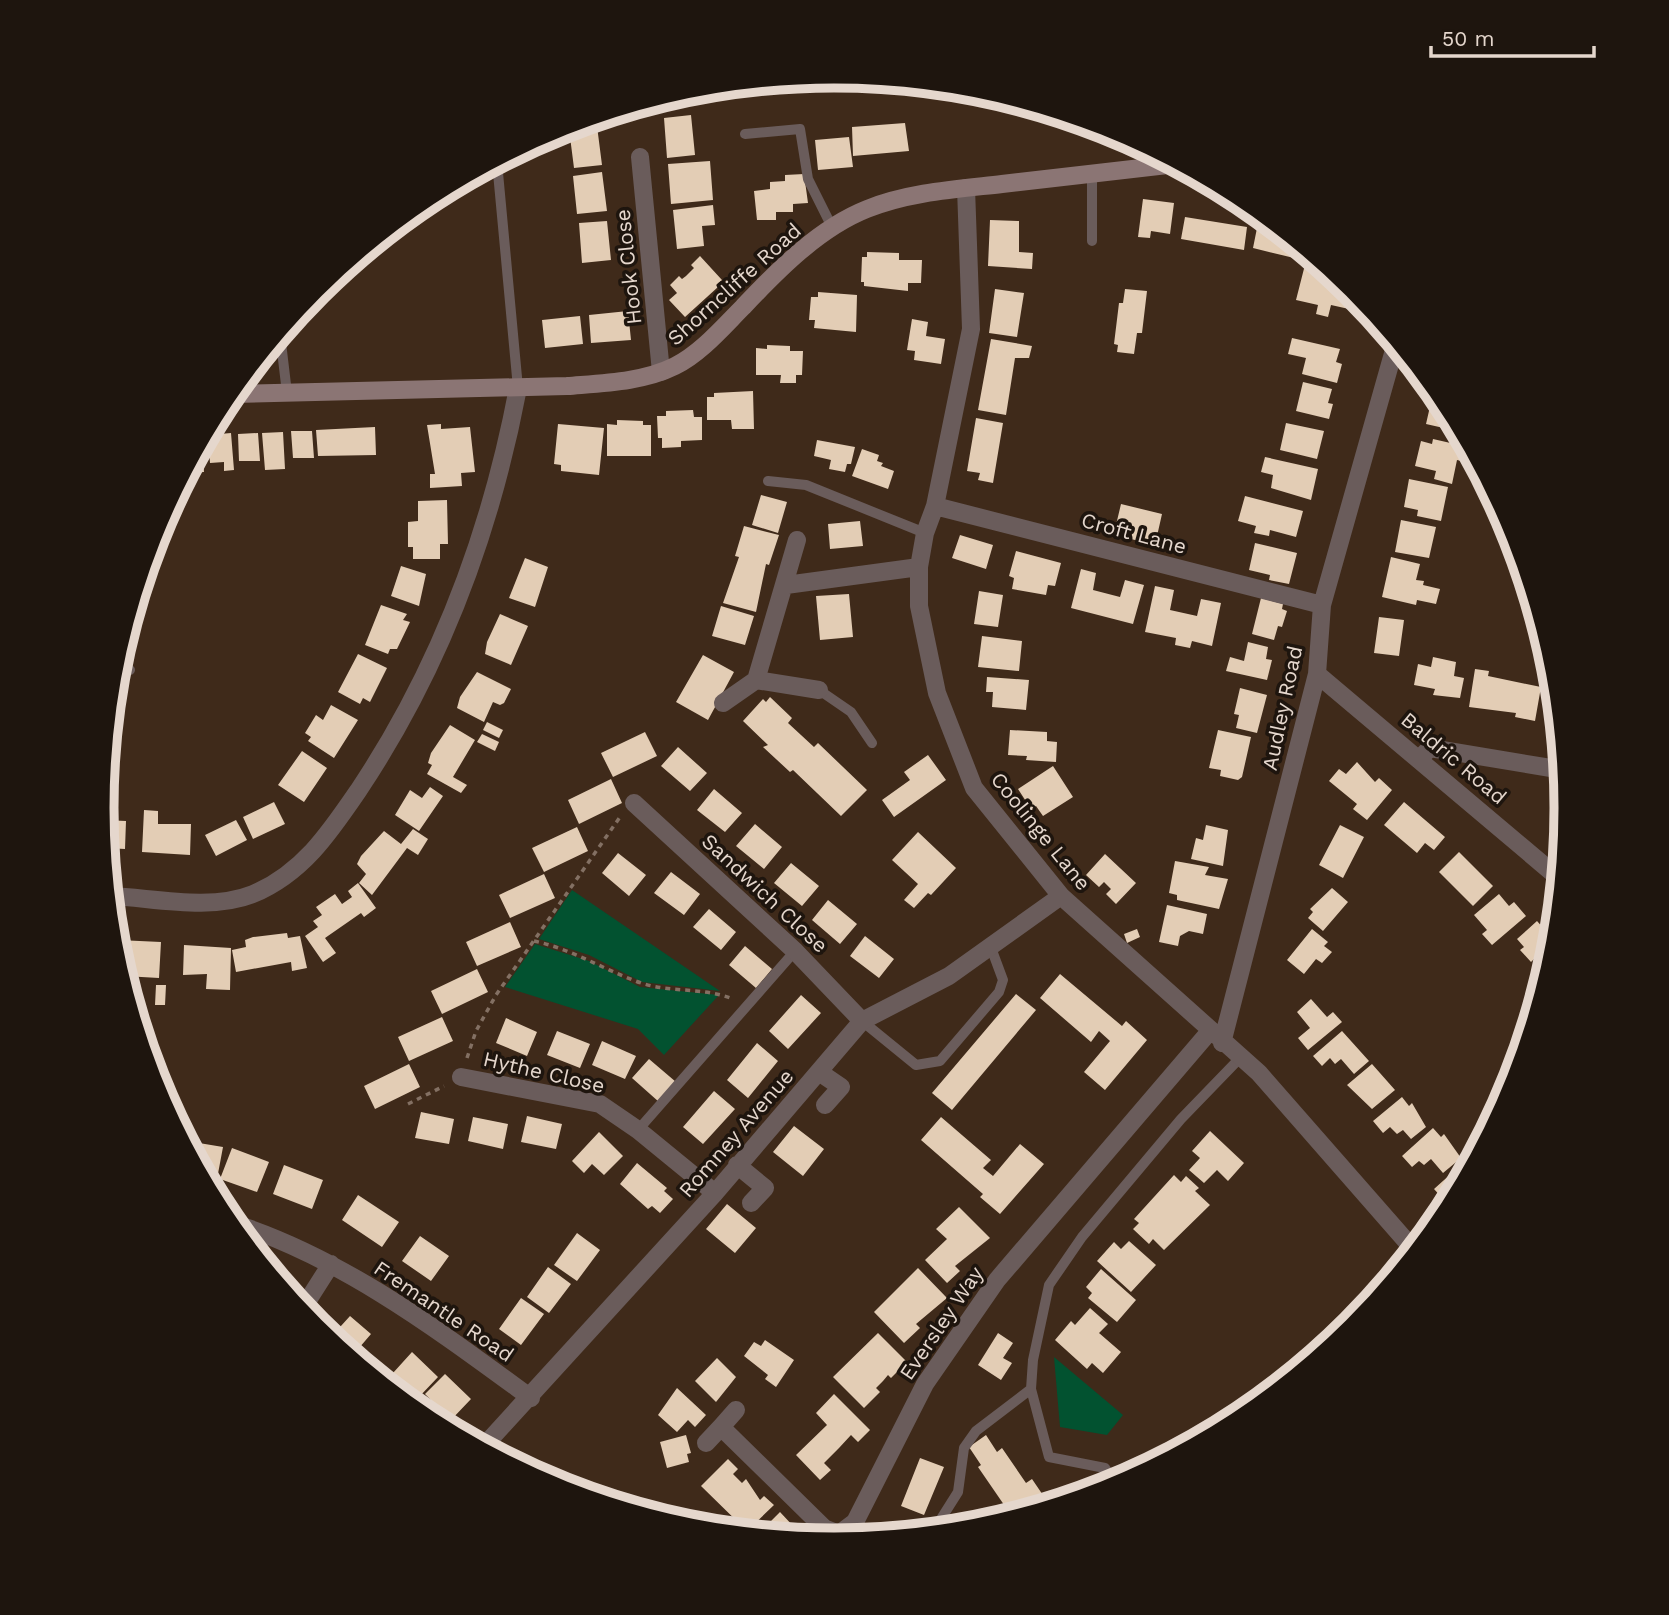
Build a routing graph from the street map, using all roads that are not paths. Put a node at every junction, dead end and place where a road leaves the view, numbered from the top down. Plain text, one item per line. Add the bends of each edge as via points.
1 (745, 134) dead end
2 (640, 157) dead end
3 (1159, 165) edge
4 (498, 171) edge
5 (1092, 174) junction
6 (966, 188) junction
7 (833, 229) junction
8 (1092, 242) dead end
9 (282, 347) edge
10 (1393, 353) edge
11 (661, 372) junction
12 (518, 388) junction
13 (287, 393) junction
14 (245, 394) edge
15 (768, 481) dead end
16 (935, 506) junction
17 (925, 533) junction
18 (797, 540) dead end
19 (919, 567) junction
20 (786, 585) junction
21 (1322, 605) junction
22 (1317, 674) junction
23 (756, 680) junction
24 (819, 690) joint
25 (723, 703) dead end
26 (872, 743) dead end
27 (1420, 758) junction
28 (1553, 767) edge
29 (634, 803) road end
30 (1551, 871) edge
31 (120, 896) edge
32 (1061, 896) junction
33 (990, 945) junction
34 (795, 951) junction
35 (862, 1021) junction
36 (1216, 1037) junction
37 (1240, 1058) junction
38 (819, 1072) junction
39 (461, 1077) dead end
40 (825, 1105) dead end
41 (638, 1130) junction
42 (737, 1165) junction
43 (715, 1193) junction
44 (751, 1203) dead end
45 (251, 1229) edge
46 (1408, 1243) edge
47 (331, 1264) junction
48 (309, 1299) edge
49 (1031, 1389) junction
50 (530, 1398) junction
51 (736, 1410) dead end
52 (721, 1427) junction
53 (491, 1440) edge
54 (706, 1443) dead end
55 (1108, 1474) edge
56 (941, 1519) edge
57 (850, 1527) edge
58 (824, 1528) edge

1 - 7 lane via 800,129 807,179
2 - 11 street, Hook Close
3 - 5 street, Shorncliffe Road
4 - 12 lane
5 - 6 street, Shorncliffe Road
5 - 8 lane
6 - 7 street, Shorncliffe Road via 865,209
6 - 16 street, Coolinge Lane via 971,329
7 - 11 street, Shorncliffe Road via 783,267 703,346
9 - 13 lane
10 - 21 street, Audley Road
11 - 12 street, Shorncliffe Road via 610,383
12 - 13 street, Shorncliffe Road
12 - 31 street via 491,506 425,679 329,833 287,876 250,895 209,901
13 - 14 street, Shorncliffe Road
15 - 17 lane via 806,485
16 - 17 street, Coolinge Lane
16 - 21 street, Croft Lane
17 - 19 street, Coolinge Lane
18 - 20 street
19 - 20 street
19 - 32 street, Coolinge Lane via 919,606 927,653 955,745 974,788
20 - 23 street
21 - 22 street, Audley Road
22 - 27 street, Baldric Road
22 - 36 street, Audley Road
23 - 24 street
23 - 25 street
24 - 26 lane via 851,712
27 - 28 street via 1430,748
27 - 30 street, Baldric Road
29 - 34 street, Sandwich Close
32 - 33 street, Romney Avenue
32 - 36 street, Coolinge Lane
33 - 35 street, Romney Avenue via 949,976
33 - 35 lane via 1003,980 999,992 940,1061 916,1065
34 - 35 street, Sandwich Close
34 - 41 lane
35 - 38 street, Romney Avenue
36 - 37 street, Coolinge Lane
36 - 57 street, Eversley Way via 997,1280 925,1384
37 - 46 street, Coolinge Lane via 1259,1073
37 - 49 lane via 1181,1119 1082,1237 1049,1285
38 - 40 street via 841,1087
38 - 42 street, Romney Avenue
39 - 41 street, Hythe Close via 600,1104
41 - 43 street, Hythe Close
42 - 43 street, Romney Avenue
42 - 44 street via 765,1188
43 - 50 street, Romney Avenue
45 - 47 street, Fremantle Road
47 - 48 street
47 - 50 street, Fremantle Road
49 - 55 lane via 1049,1457 1105,1468
49 - 56 lane via 976,1431 964,1448 958,1492
50 - 53 street, Romney Avenue
51 - 52 street
52 - 54 street
52 - 58 street, Eversley Way

